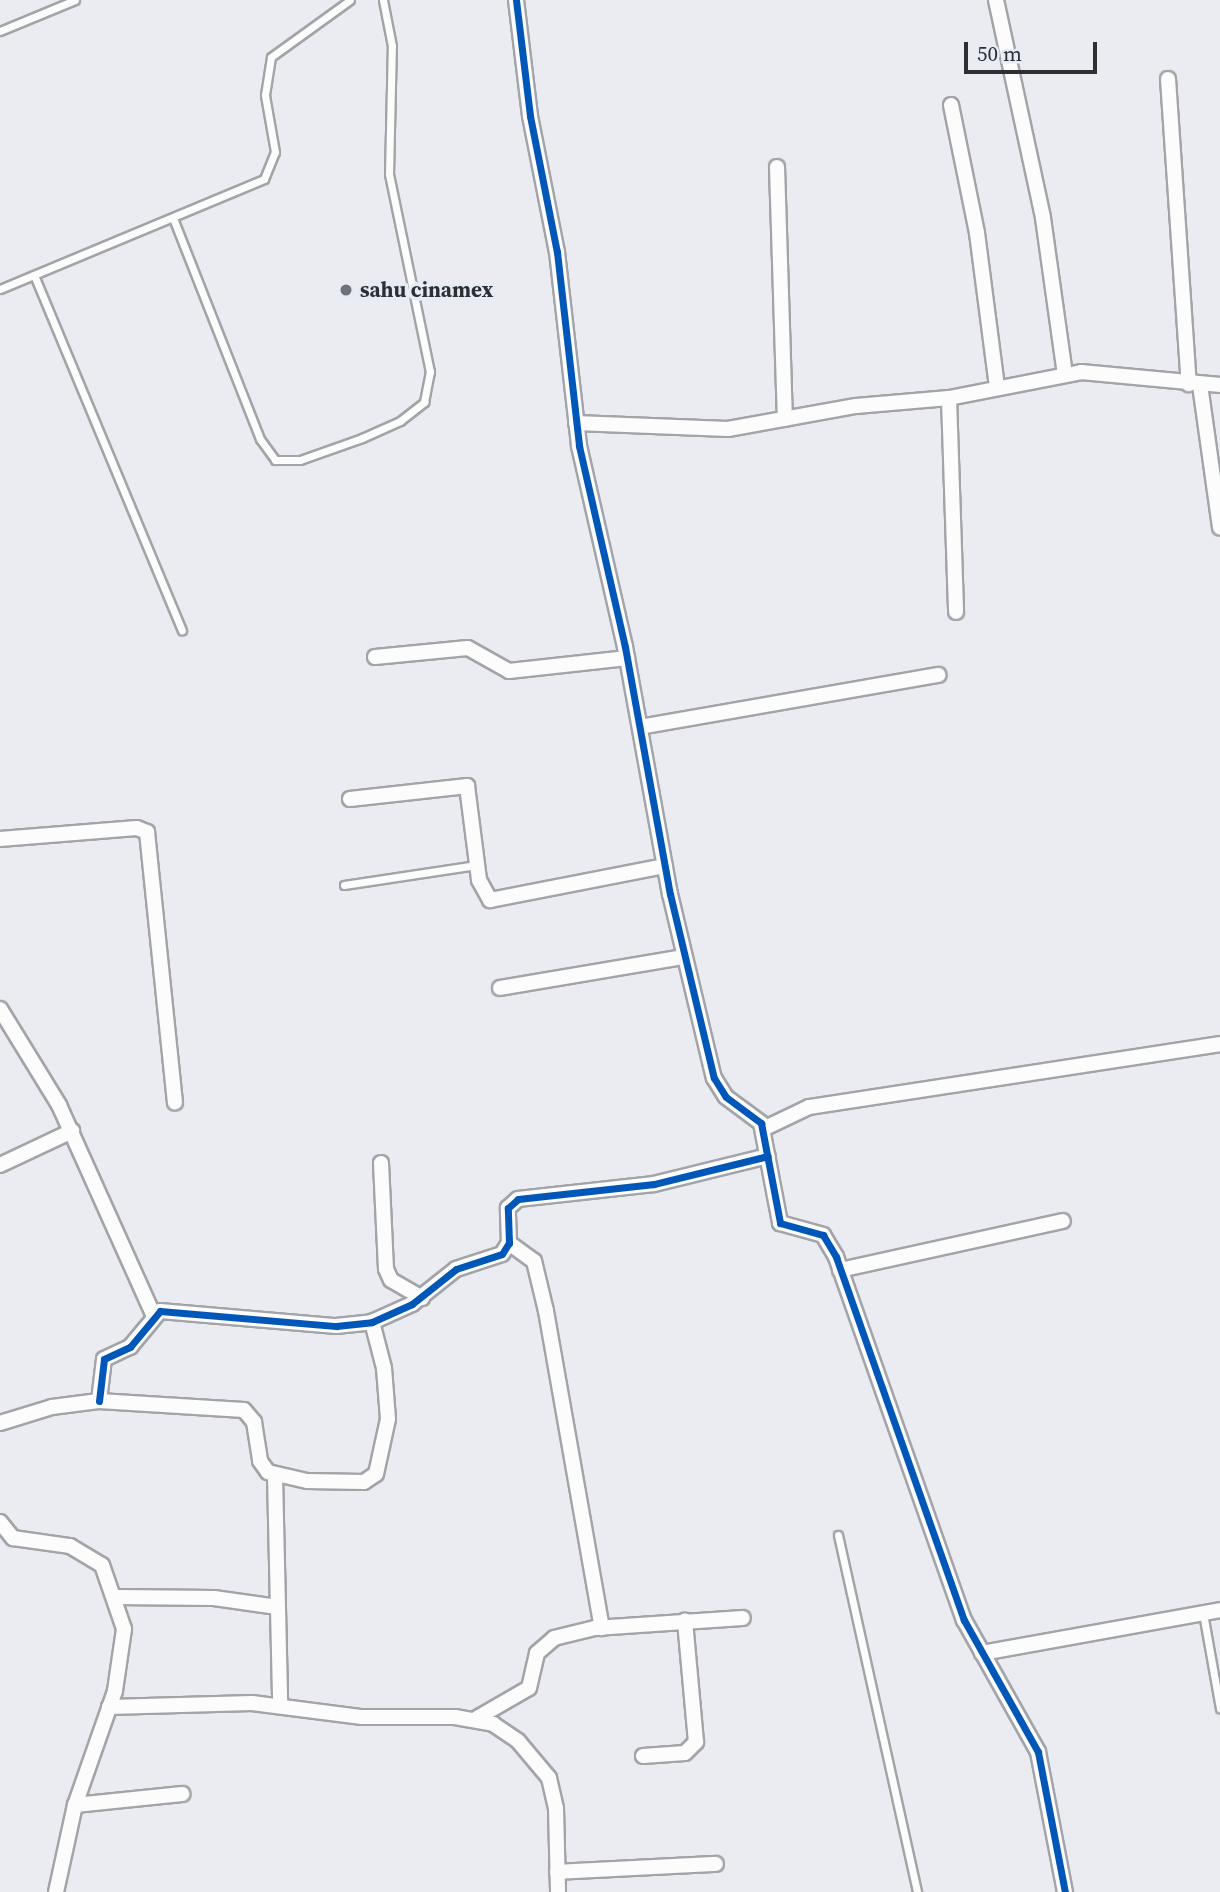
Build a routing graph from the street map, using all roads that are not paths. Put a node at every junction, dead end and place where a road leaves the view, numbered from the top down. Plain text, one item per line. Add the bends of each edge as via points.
1 (75, 0) edge
2 (350, 0) edge
3 (383, 0) edge
4 (516, 0) edge
5 (996, 0) edge
6 (0, 31) edge
7 (1168, 79) dead end
8 (951, 105) dead end
9 (777, 167) dead end
10 (173, 218) junction
11 (34, 275) junction
12 (0, 289) edge
13 (1065, 374) junction
14 (1194, 385) junction
15 (1220, 385) edge
16 (997, 388) junction
17 (949, 398) junction
18 (785, 419) junction
19 (576, 423) junction
20 (1220, 528) edge
21 (956, 612) dead end
22 (182, 631) dead end
23 (375, 657) dead end
24 (627, 658) junction
25 (938, 675) dead end
26 (640, 727) junction
27 (350, 799) dead end
28 (0, 839) edge
29 (477, 865) junction
30 (665, 866) junction
31 (344, 885) dead end
32 (684, 957) junction
33 (500, 988) dead end
34 (0, 1009) edge
35 (1220, 1044) edge
36 (176, 1103) dead end
37 (763, 1129) junction
38 (72, 1131) junction
39 (768, 1156) junction
40 (381, 1163) dead end
41 (0, 1165) edge
42 (1063, 1221) dead end
43 (509, 1242) junction
44 (840, 1270) junction
45 (422, 1298) junction
46 (154, 1316) junction
47 (372, 1322) junction
48 (99, 1401) junction
49 (0, 1423) edge
50 (275, 1476) junction
51 (0, 1522) edge
52 (838, 1535) dead end
53 (117, 1597) junction
54 (276, 1607) junction
55 (1220, 1610) edge
56 (1203, 1613) junction
57 (743, 1618) dead end
58 (685, 1620) junction
59 (602, 1628) junction
60 (982, 1653) junction
61 (280, 1705) junction
62 (109, 1707) junction
63 (1220, 1708) edge
64 (477, 1718) junction
65 (643, 1756) dead end
66 (182, 1794) dead end
67 (75, 1805) junction
68 (716, 1864) dead end
69 (557, 1872) junction
70 (56, 1892) edge
71 (558, 1892) edge
72 (916, 1892) edge
73 (1065, 1892) edge

1 - 6 lane
2 - 10 lane via 271,57 265,95 275,152 264,179
3 - 10 lane via 392,46 389,174 430,372 424,402 401,421 324,453 275,460 260,439
4 - 19 street via 528,103 557,252
5 - 13 street via 1043,218
7 - 14 street
8 - 16 street via 977,233
9 - 18 street
10 - 11 lane
11 - 12 lane
11 - 22 lane
13 - 14 street via 1111,372
13 - 16 street
14 - 15 street
14 - 20 street
16 - 17 street
17 - 18 street
17 - 21 street
18 - 19 street via 727,429
19 - 24 street
23 - 24 street via 468,648 509,671
24 - 26 street
25 - 26 street
26 - 30 street
27 - 29 street via 467,786
28 - 36 street via 137,828 147,832
29 - 30 street via 481,891 496,900
29 - 31 lane
30 - 32 street
32 - 33 street
32 - 37 street via 714,1078 726,1097 759,1118
34 - 38 street
35 - 37 street via 809,1107
37 - 39 street
38 - 41 street
38 - 46 street via 120,1249
39 - 43 street via 654,1184 525,1197 508,1209
39 - 44 street via 780,1223 823,1235
40 - 45 street via 386,1269 391,1279
42 - 44 street
43 - 45 street via 502,1254 456,1269
43 - 59 street via 530,1255 543,1298
44 - 60 street via 952,1588
45 - 47 street
46 - 47 street via 167,1309 336,1326
46 - 48 street via 130,1347 104,1359
47 - 50 street via 388,1406 376,1474 357,1482
48 - 49 street via 52,1407
48 - 50 street via 244,1410 254,1422 263,1468
50 - 54 street
51 - 53 street via 13,1538 88,1553 102,1564
52 - 72 lane
53 - 54 street via 214,1598
53 - 62 street via 123,1655
54 - 61 street
55 - 56 street
56 - 60 street
56 - 63 lane
57 - 58 street
58 - 59 street
58 - 65 street via 696,1741 685,1753
59 - 64 street via 542,1643 529,1688
60 - 73 street via 1038,1752
61 - 62 street
61 - 64 street via 362,1717
62 - 67 street
64 - 69 street via 518,1741 549,1778 556,1808
66 - 67 street
67 - 70 street
68 - 69 street
69 - 71 street

